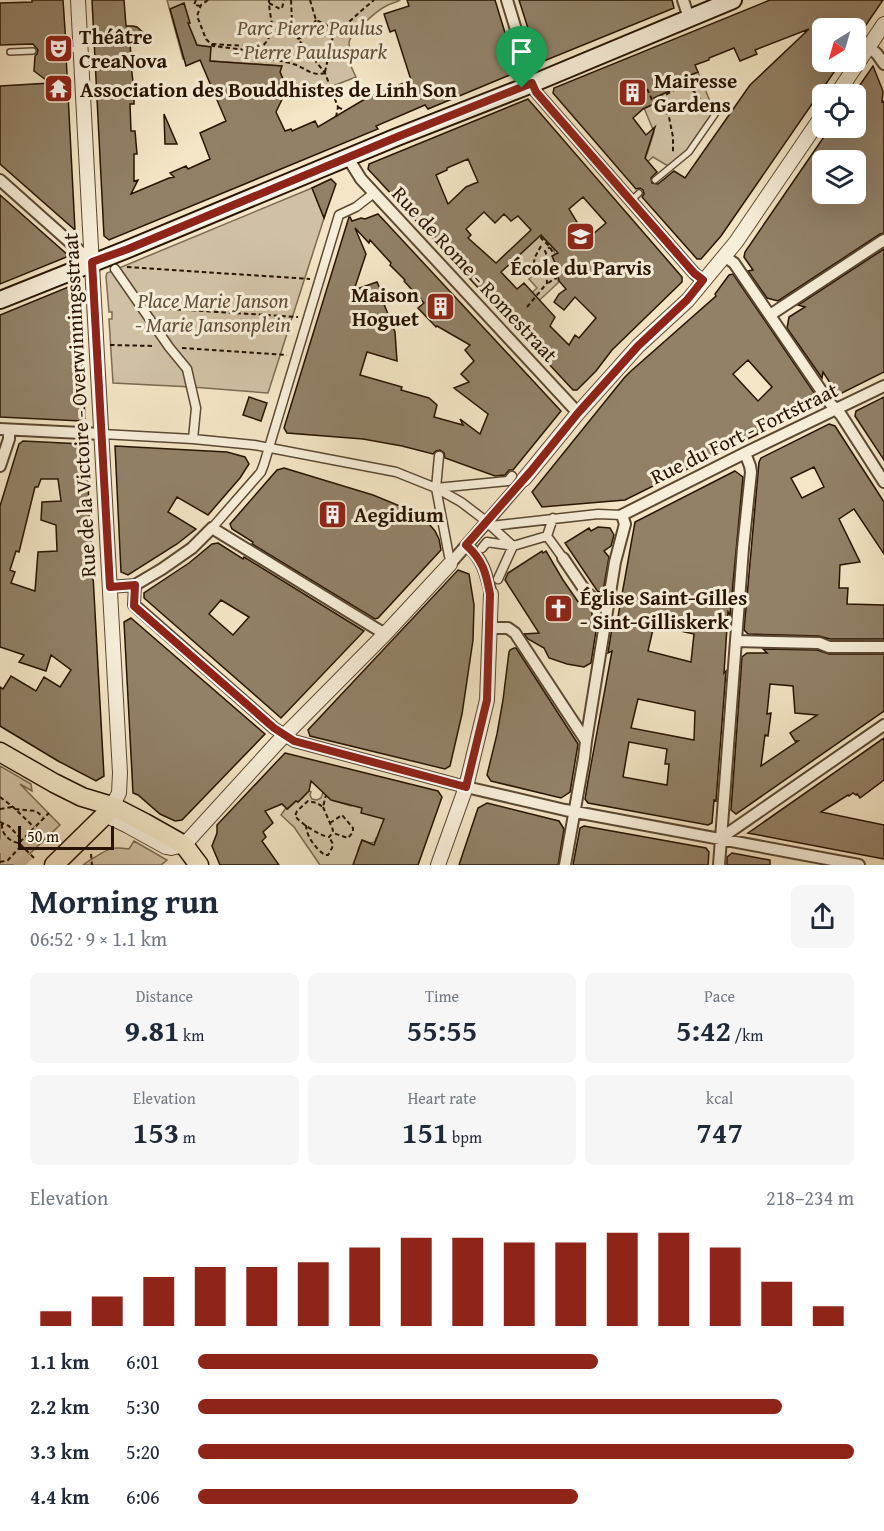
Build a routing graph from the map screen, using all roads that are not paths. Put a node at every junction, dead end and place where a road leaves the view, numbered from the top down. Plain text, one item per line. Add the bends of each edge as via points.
1 (78, 0) edge
2 (507, 0) edge
3 (683, 0) edge
4 (733, 0) edge
5 (689, 18) junction
6 (884, 24) edge
7 (868, 47) junction
8 (81, 49) junction
9 (66, 50) dead end
10 (33, 51) dead end
11 (10, 52) dead end
12 (884, 64) edge
13 (532, 83) junction
14 (844, 84) edge
15 (716, 113) dead end
16 (812, 130) edge
17 (348, 158) junction
18 (0, 180) edge
19 (656, 180) dead end
20 (374, 193) junction
21 (884, 240) edge
22 (724, 256) junction
23 (92, 262) junction
24 (115, 269) dead end
25 (703, 280) junction
26 (0, 300) edge
27 (770, 315) junction
28 (884, 386) edge
29 (836, 410) junction
30 (578, 413) junction
31 (4, 429) edge
32 (102, 434) junction
33 (193, 439) junction
34 (268, 448) junction
35 (745, 453) junction
36 (439, 456) dead end
37 (0, 466) edge
38 (518, 478) junction
39 (884, 482) edge
40 (436, 488) junction
41 (622, 515) junction
42 (482, 518) dead end
43 (553, 518) junction
44 (212, 528) junction
45 (547, 536) junction
46 (466, 545) junction
47 (513, 546) junction
48 (482, 548) dead end
49 (563, 558) joint
50 (449, 560) junction
51 (500, 577) dead end
52 (135, 585) junction
53 (110, 587) junction
54 (490, 594) joint
55 (609, 603) junction
56 (490, 628) junction
57 (385, 634) junction
58 (736, 641) junction
59 (884, 648) edge
60 (884, 725) edge
61 (285, 735) junction
62 (586, 741) junction
63 (0, 752) edge
64 (466, 787) junction
65 (109, 811) junction
66 (574, 812) junction
67 (721, 838) junction
68 (184, 845) junction
69 (54, 865) edge
70 (200, 865) edge
71 (438, 865) edge
72 (565, 865) edge
73 (719, 865) edge
74 (859, 865) edge

1 - 8 street, Rue de la Victoire - Overwinningsstraat
2 - 13 street
3 - 5 street
4 - 5 main road
5 - 13 main road
6 - 7 street
7 - 12 street
7 - 14 street
8 - 9 lane
8 - 23 street, Rue de la Victoire - Overwinningsstraat
10 - 11 lane
13 - 17 main road
13 - 25 street via 536,92 635,197
15 - 19 lane via 689,152
16 - 22 street
17 - 20 street, Rue de Rome - Romestraat
17 - 23 main road
18 - 23 street
20 - 30 street, Rue de Rome - Romestraat
20 - 34 street via 339,215
21 - 27 street
22 - 25 street
22 - 27 street via 734,263
23 - 26 main road
23 - 32 street, Rue de la Victoire - Overwinningsstraat
24 - 33 street via 187,369 196,408
25 - 30 street
27 - 29 street
28 - 29 street, Rue du Fort - Fortstraat
29 - 35 street, Rue du Fort - Fortstraat
29 - 39 street
30 - 38 street
31 - 32 street
31 - 37 street via 9,439
32 - 33 street
32 - 53 street, Rue de la Victoire - Overwinningsstraat
33 - 34 street
34 - 40 street via 396,472
34 - 44 street via 261,472
35 - 41 street, Rue du Fort - Fortstraat
35 - 58 street via 751,472
36 - 40 street
38 - 40 street
38 - 46 street
40 - 42 street
40 - 50 street
41 - 43 street
41 - 55 street via 625,524
43 - 45 street
43 - 47 street via 491,526
44 - 52 street via 192,548
44 - 57 street
45 - 47 street
45 - 49 street
46 - 50 street
46 - 54 street via 483,564
47 - 48 street via 488,542
47 - 51 street
49 - 55 street via 586,592 597,602
50 - 57 street
52 - 53 street
52 - 61 street via 134,606
53 - 65 street, Rue de la Victoire - Overwinningsstraat via 120,773 118,793
54 - 56 street
55 - 62 street
56 - 62 street via 508,628 515,633
56 - 64 street via 487,700
57 - 61 street
58 - 59 street
58 - 67 street
60 - 67 street
61 - 64 street via 294,741
61 - 68 street
62 - 66 street
63 - 65 main road
64 - 66 street
64 - 71 street
65 - 68 main road
65 - 69 main road
66 - 67 street
66 - 72 street
67 - 73 street
67 - 74 street
68 - 70 main road

